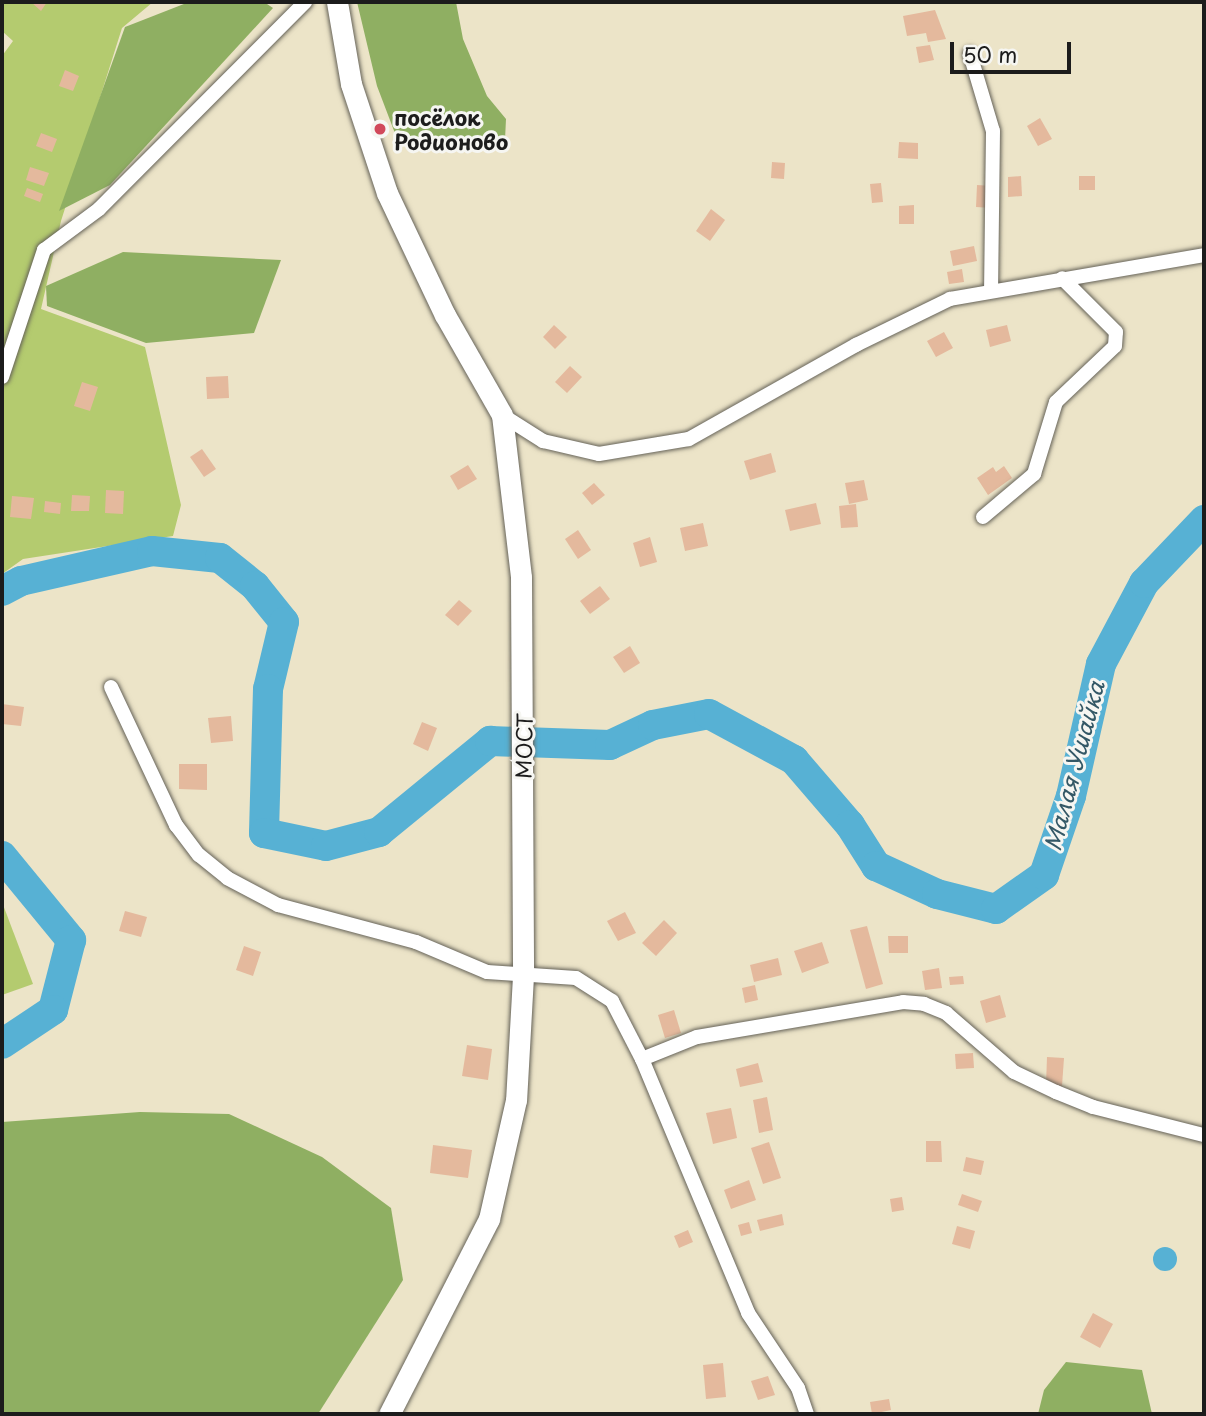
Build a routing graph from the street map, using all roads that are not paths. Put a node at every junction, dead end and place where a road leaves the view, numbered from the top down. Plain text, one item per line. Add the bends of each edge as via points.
1 (305, 2) edge
2 (337, 2) edge
3 (970, 54) dead end
4 (1204, 255) edge
5 (1062, 278) junction
6 (991, 289) junction
7 (2, 377) edge
8 (502, 415) junction
9 (983, 517) dead end
10 (111, 687) dead end
11 (523, 976) junction
12 (642, 1059) junction
13 (1204, 1135) edge
14 (389, 1414) edge
15 (807, 1414) edge

1 - 7 street via 99,209 44,250
2 - 8 street via 351,84 387,193 445,315
3 - 6 street via 993,131
4 - 5 street
5 - 6 street
5 - 9 street via 1116,332 1115,345 1056,401 1034,474
6 - 8 street via 950,299 908,318 689,439 599,454 543,441
8 - 11 street, МОСТ via 521,577
10 - 11 street via 176,825 199,855 227,878 278,905 416,942 487,972
11 - 12 street via 558,973 601,991 612,1001
11 - 14 street, МОСТ via 516,1100 489,1219
12 - 13 street via 696,1037 903,1002 924,1004 946,1013 1014,1072 1056,1093
12 - 15 street via 748,1313 798,1388

